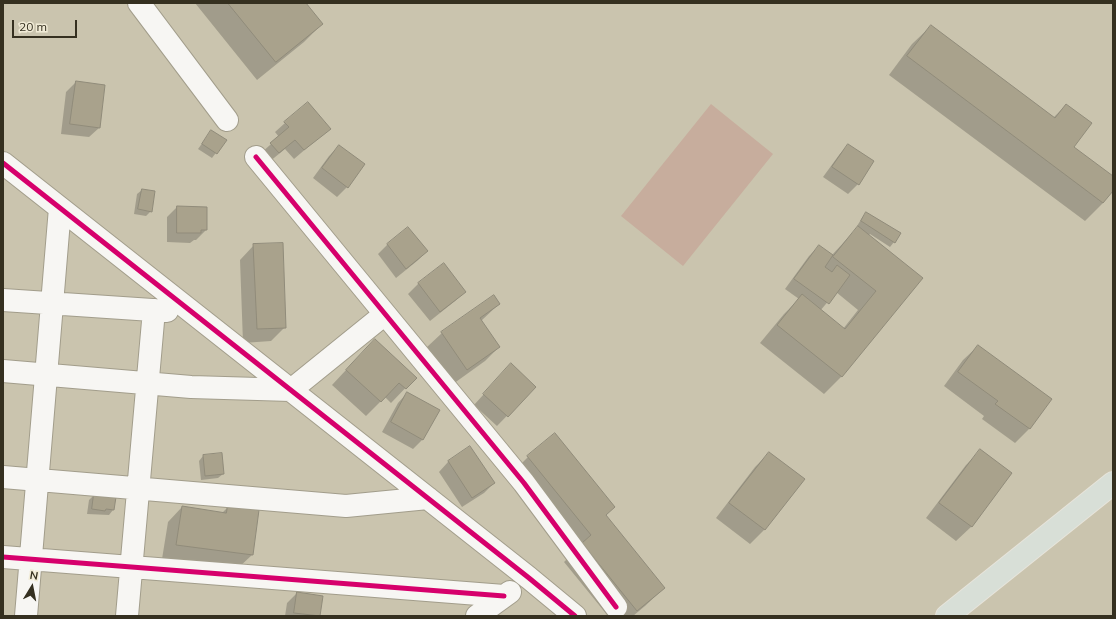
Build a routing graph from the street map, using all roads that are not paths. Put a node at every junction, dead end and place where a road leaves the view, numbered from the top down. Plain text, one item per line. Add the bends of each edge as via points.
1 (139, 3) edge
2 (227, 120) dead end
3 (256, 158) dead end
4 (3, 163) edge
5 (60, 208) junction
6 (3, 300) edge
7 (53, 303) junction
8 (154, 310) junction
9 (194, 313) junction
10 (385, 314) junction
11 (3, 372) edge
12 (47, 375) junction
13 (148, 384) junction
14 (291, 390) junction
15 (3, 478) edge
16 (38, 480) junction
17 (1113, 483) edge
18 (139, 488) junction
19 (428, 498) junction
20 (3, 557) edge
21 (31, 559) junction
22 (132, 567) junction
23 (529, 578) junction
24 (504, 596) junction
25 (616, 607) dead end
26 (26, 616) edge
27 (127, 616) edge
28 (477, 616) edge
29 (575, 616) edge
30 (947, 616) edge

1 - 2 street
3 - 10 street
4 - 5 street
5 - 7 street
5 - 9 street
6 - 7 street
7 - 8 street
7 - 12 street
8 - 9 street
8 - 13 street
9 - 14 street
10 - 14 street
10 - 25 street via 524,483
11 - 12 street
12 - 13 street
12 - 16 street
13 - 14 street
13 - 18 street
14 - 19 street
15 - 16 street
16 - 18 street
16 - 21 street
17 - 30 main road
18 - 19 street via 346,506
18 - 22 street
19 - 23 street
20 - 21 street
21 - 22 street
21 - 26 street
22 - 24 street
22 - 27 street
23 - 24 street
23 - 29 street
24 - 28 street

